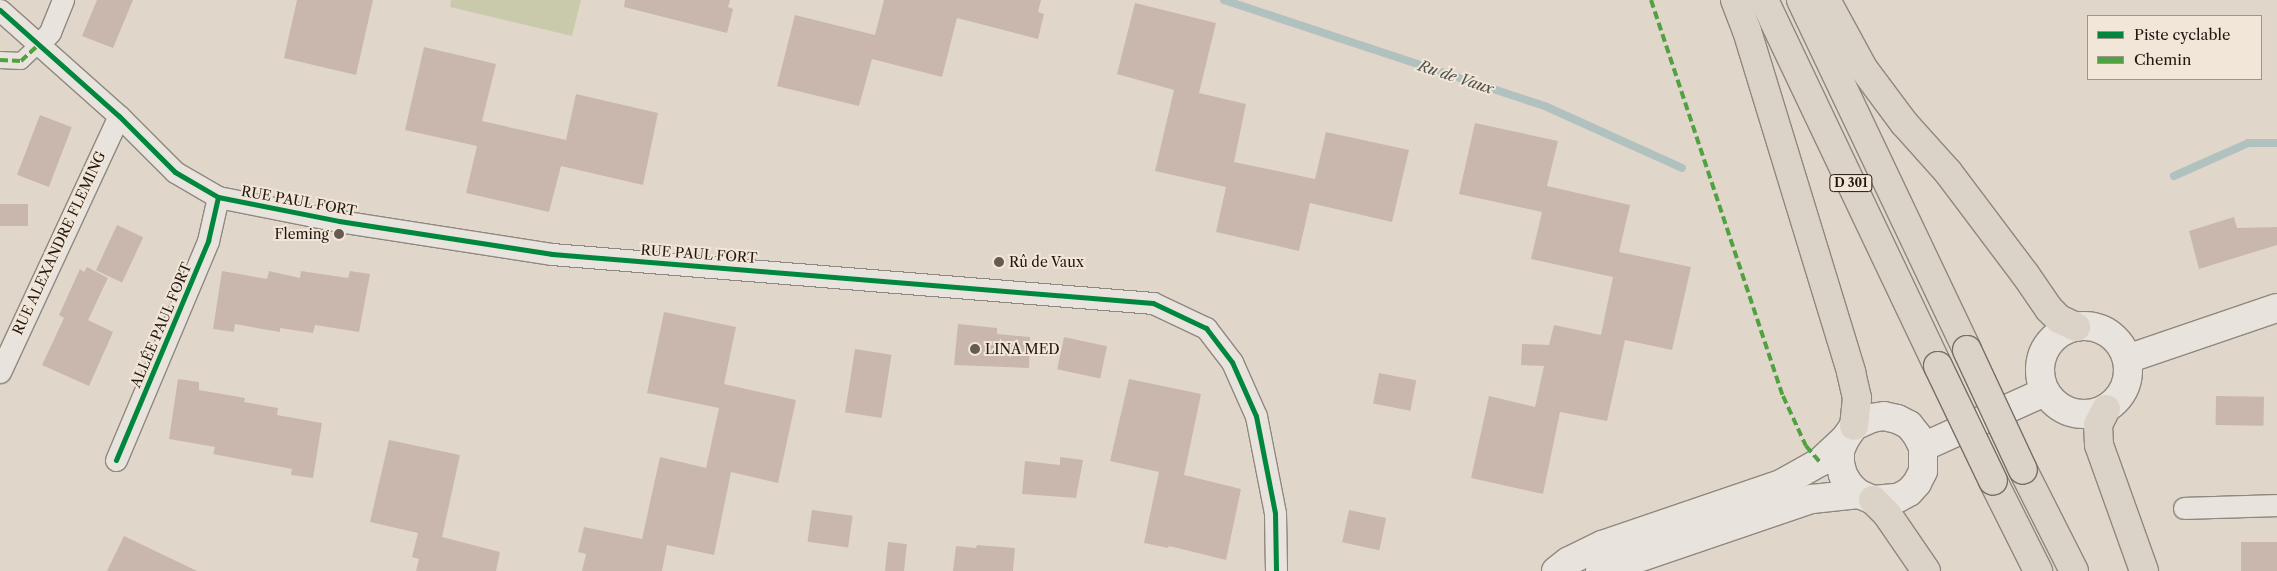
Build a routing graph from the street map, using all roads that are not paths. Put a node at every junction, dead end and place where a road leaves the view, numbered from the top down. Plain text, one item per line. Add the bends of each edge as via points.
1 (63, 0) edge
2 (1734, 0) edge
3 (1764, 0) edge
4 (1801, 0) edge
5 (1826, 0) edge
6 (0, 10) edge
7 (39, 44) junction
8 (0, 60) edge
9 (119, 116) junction
10 (218, 197) junction
11 (2277, 308) edge
12 (2076, 327) junction
13 (2126, 359) junction
14 (0, 372) edge
15 (2045, 392) junction
16 (2106, 409) junction
17 (1849, 432) junction
18 (1923, 446) junction
19 (116, 460) dead end
20 (1866, 497) junction
21 (2277, 505) edge
22 (2184, 508) dead end
23 (1276, 571) edge
24 (1556, 571) edge
25 (1600, 571) edge
26 (1926, 571) edge
27 (2038, 571) edge
28 (2074, 571) edge
29 (2144, 571) edge

1 - 7 street via 50,32
2 - 17 highway via 1747,31 1851,372 1857,398
3 - 27 highway, D 301, bridge
4 - 28 highway, D 301, bridge
5 - 12 highway via 1863,68 1904,123 1998,236 2049,309 2059,319
6 - 7 street, RUE PAUL FORT
7 - 8 street via 21,61
7 - 9 street, RUE PAUL FORT
9 - 10 street, RUE PAUL FORT via 175,172
9 - 14 street, RUE ALEXANDRE FLEMING
10 - 19 street, ALLÉE PAUL FORT via 208,242
10 - 23 street, RUE PAUL FORT via 304,215 552,254 1153,303 1206,328 1236,371 1256,416 1269,480 1275,513
11 - 13 main road
12 - 13 main road via 2096,328 2110,335
12 - 15 main road via 2055,338 2045,349 2041,363
13 - 16 main road via 2128,373 2124,387
15 - 16 main road via 2054,403 2079,414
15 - 18 main road
16 - 29 highway via 2098,425 2099,445
17 - 18 main road via 1872,418 1884,416 1909,425
17 - 20 main road via 1840,450 1843,475 1850,486
17 - 24 main road via 1820,462 1781,484 1602,545
18 - 20 main road via 1923,472 1909,492 1898,498
20 - 25 main road via 1812,499
20 - 26 highway via 1887,514
21 - 22 street

